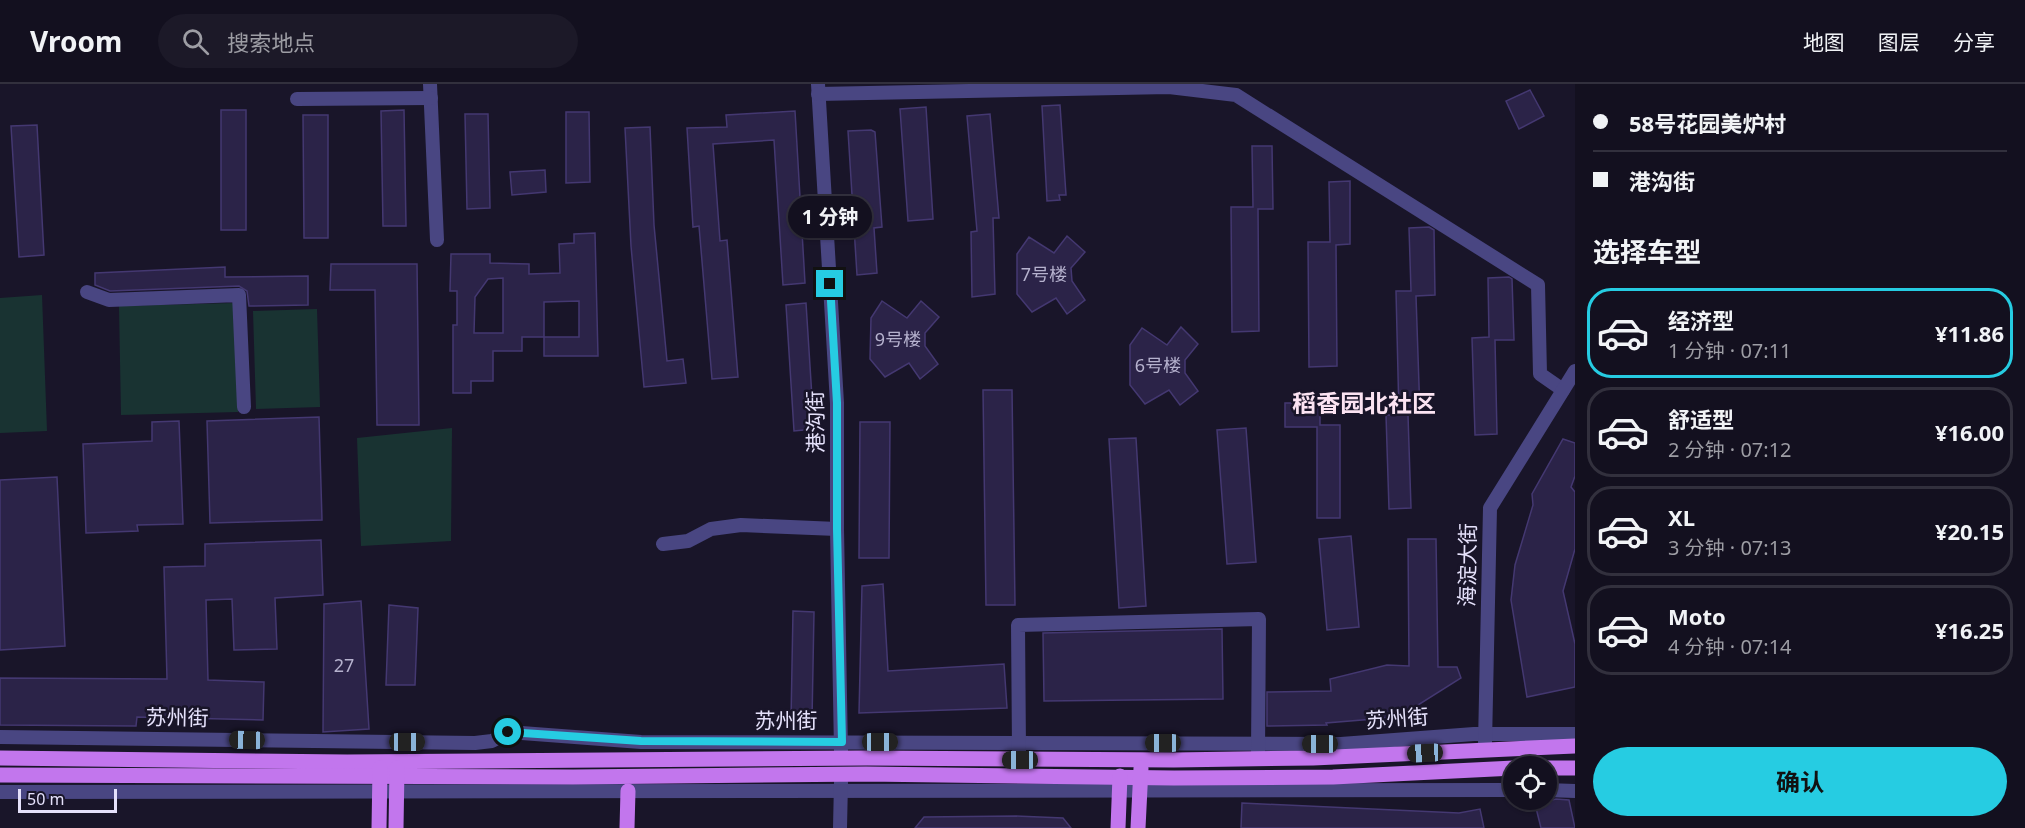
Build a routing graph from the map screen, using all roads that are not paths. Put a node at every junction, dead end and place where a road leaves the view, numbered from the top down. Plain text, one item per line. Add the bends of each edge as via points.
1 (1159, 85) edge
2 (818, 89) edge
3 (430, 91) edge
4 (297, 99) dead end
5 (437, 240) dead end
6 (87, 292) dead end
7 (1575, 371) edge
8 (1563, 390) junction
9 (244, 407) dead end
10 (837, 529) junction
11 (663, 544) dead end
12 (1575, 734) edge
13 (0, 737) edge
14 (842, 742) junction
15 (1485, 742) junction
16 (1019, 743) junction
17 (1575, 746) edge
18 (1258, 751) junction
19 (0, 758) edge
20 (1020, 760) junction
21 (1120, 760) junction
22 (1141, 760) junction
23 (841, 767) junction
24 (1557, 768) edge
25 (1575, 768) edge
26 (1503, 769) edge
27 (0, 775) edge
28 (380, 776) junction
29 (397, 776) junction
30 (1119, 783) junction
31 (1140, 783) junction
32 (1503, 790) edge
33 (1557, 790) edge
34 (1575, 790) edge
35 (628, 791) junction
36 (841, 791) junction
37 (0, 792) edge
38 (379, 828) edge
39 (396, 828) edge
40 (627, 828) edge
41 (840, 828) edge
42 (1118, 828) edge
43 (1138, 828) edge

1 - 2 street
1 - 8 street via 1236,95 1538,285 1540,374
2 - 10 street, 港沟街 via 837,403
3 - 4 street
3 - 5 street
6 - 9 street via 110,300 239,295
7 - 8 street, 海淀大街
8 - 15 street, 海淀大街 via 1490,508
10 - 11 street via 741,525 711,528 688,541
10 - 14 street, 港沟街
12 - 15 street, 苏州街
13 - 14 street, 苏州街 via 475,743 492,741 508,732 641,741
14 - 16 street, 苏州街
14 - 23 street, 港沟街
15 - 17 main road, 苏州街
15 - 18 main road, 苏州街
16 - 18 street, 苏州街
16 - 18 street via 1018,625 1259,619
16 - 20 street
18 - 22 main road, 苏州街
19 - 28 main road, 苏州街
20 - 21 main road, 苏州街
20 - 23 main road, 苏州街
21 - 22 main road, 苏州街
21 - 30 street
22 - 31 main road
23 - 29 main road, 苏州街
23 - 30 main road, 苏州街
23 - 36 street, 港沟街
24 - 25 main road
26 - 31 main road, 苏州街
27 - 28 main road, 苏州街
28 - 29 main road, 苏州街
28 - 29 street, 苏州街
28 - 37 street, 苏州街
28 - 38 main road
29 - 35 street, 苏州街
29 - 39 main road
30 - 31 main road, 苏州街
30 - 36 street, 苏州街
30 - 42 main road
31 - 32 street, 苏州街
31 - 43 main road
33 - 34 street
35 - 36 street, 苏州街
35 - 40 main road
36 - 41 street, 港沟街

